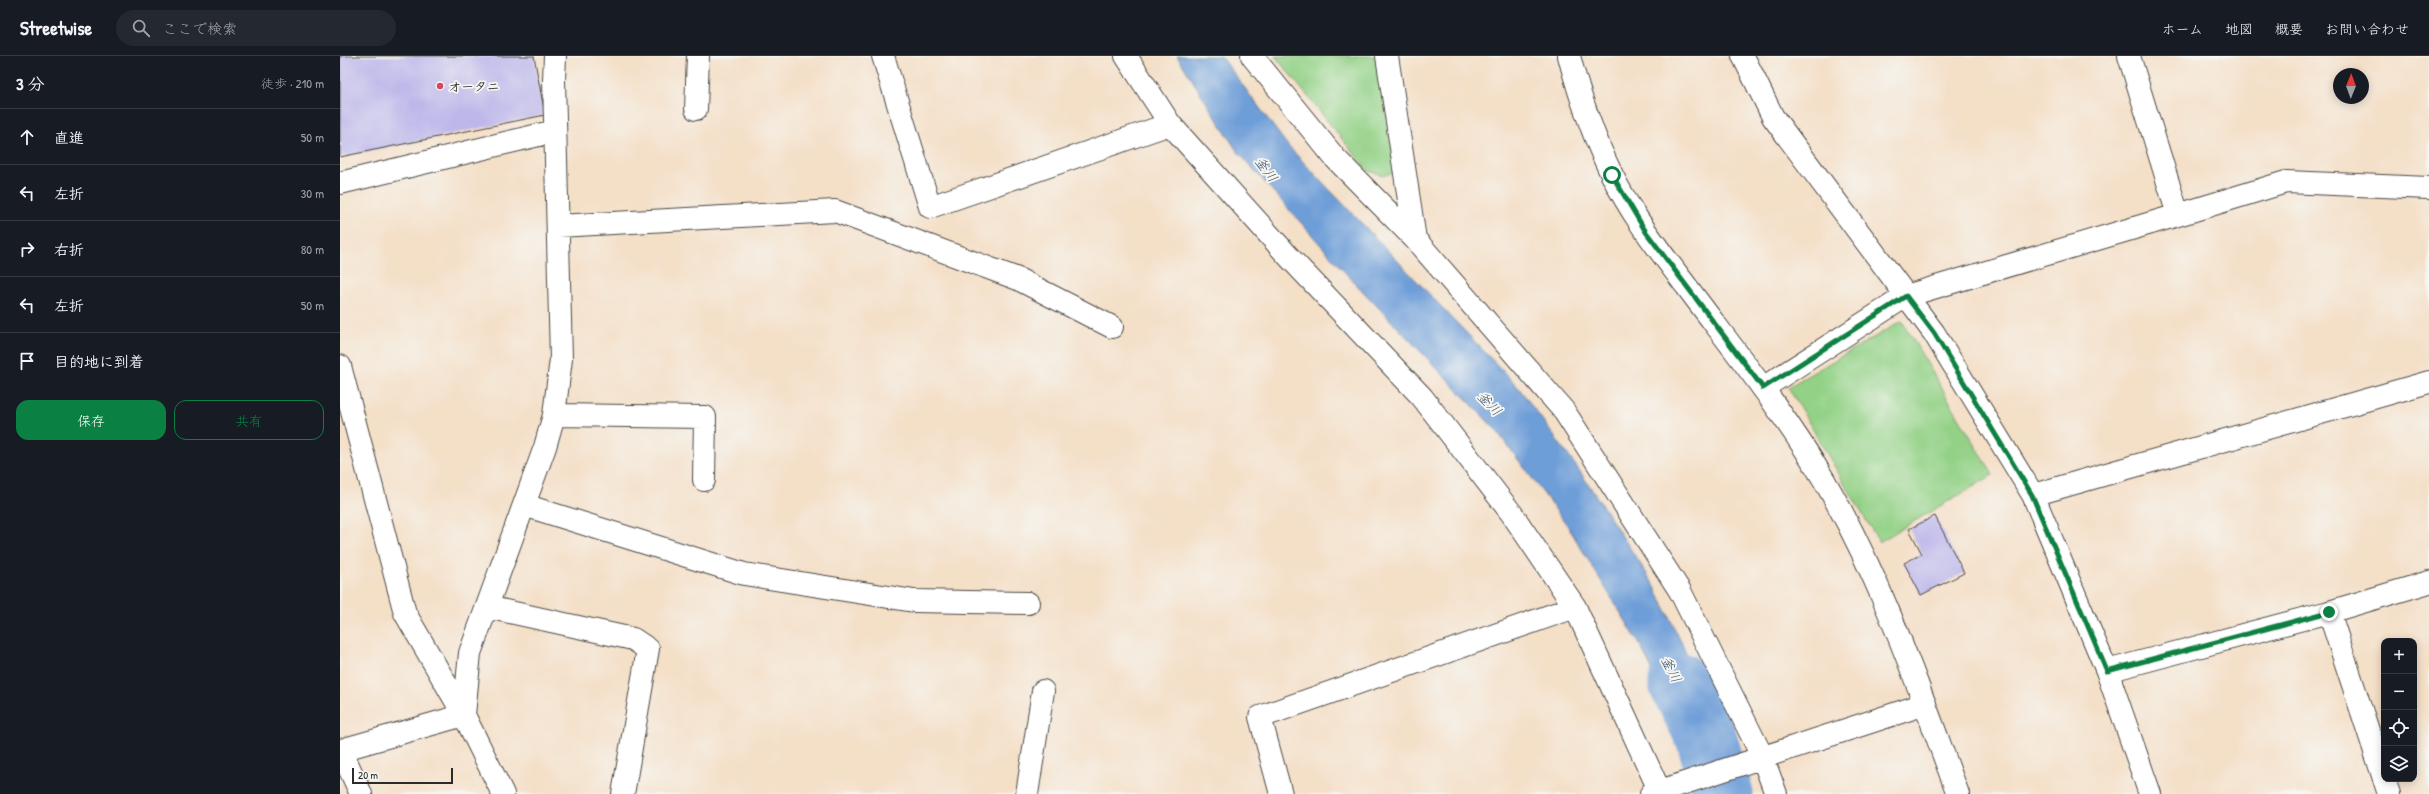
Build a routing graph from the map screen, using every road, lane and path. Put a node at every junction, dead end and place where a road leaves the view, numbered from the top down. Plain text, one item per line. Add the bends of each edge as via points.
1 (555, 56) edge
2 (698, 56) edge
3 (883, 56) edge
4 (1126, 56) edge
5 (1252, 56) edge
6 (1387, 56) edge
7 (1569, 56) edge
8 (1743, 56) edge
9 (2129, 56) edge
10 (696, 109) dead end
11 (1170, 124) junction
12 (555, 131) junction
13 (340, 183) edge
14 (2429, 188) edge
15 (2178, 215) junction
16 (558, 226) junction
17 (1415, 239) junction
18 (1906, 296) junction
19 (1112, 327) dead end
20 (340, 366) edge
21 (2429, 382) edge
22 (1763, 388) junction
23 (554, 415) junction
24 (704, 480) dead end
25 (2032, 495) junction
26 (524, 505) junction
27 (2429, 582) edge
28 (1028, 603) dead end
29 (487, 607) junction
30 (1575, 607) junction
31 (2329, 612) junction
32 (2107, 671) junction
33 (1043, 691) dead end
34 (1925, 704) junction
35 (464, 715) junction
36 (341, 750) edge
37 (1755, 758) junction
38 (1661, 791) edge
39 (361, 794) edge
40 (503, 794) edge
41 (623, 794) edge
42 (1027, 794) edge
43 (1281, 794) edge
44 (1776, 794) edge
45 (1958, 794) edge
46 (2150, 794) edge
47 (2389, 794) edge

1 - 12 street
2 - 10 street
3 - 11 street via 930,207
4 - 11 street
5 - 17 street via 1335,158
6 - 17 street
7 - 22 street via 1612,175 1646,232
8 - 18 street via 1773,117
9 - 15 street
11 - 30 street via 1289,257 1422,396 1512,514
12 - 13 street
12 - 16 street
14 - 15 street via 2286,182
15 - 18 street
16 - 19 street via 835,211 1018,279
16 - 23 street via 562,358
17 - 37 street via 1564,411 1680,590
18 - 22 street
18 - 25 street via 1934,333
20 - 35 street via 405,613
21 - 25 street
22 - 34 street via 1824,480 1860,546
23 - 24 street via 705,416
23 - 26 street
25 - 32 street
26 - 28 street via 744,574 914,601
26 - 29 street
27 - 31 street
29 - 35 street via 470,654
29 - 41 street via 633,639 648,649
30 - 38 street
30 - 43 street via 1260,717
31 - 32 street
31 - 47 street
32 - 46 street
33 - 42 street
34 - 37 street
34 - 45 street
35 - 36 street
35 - 40 street
36 - 39 street
37 - 38 street
37 - 44 street

